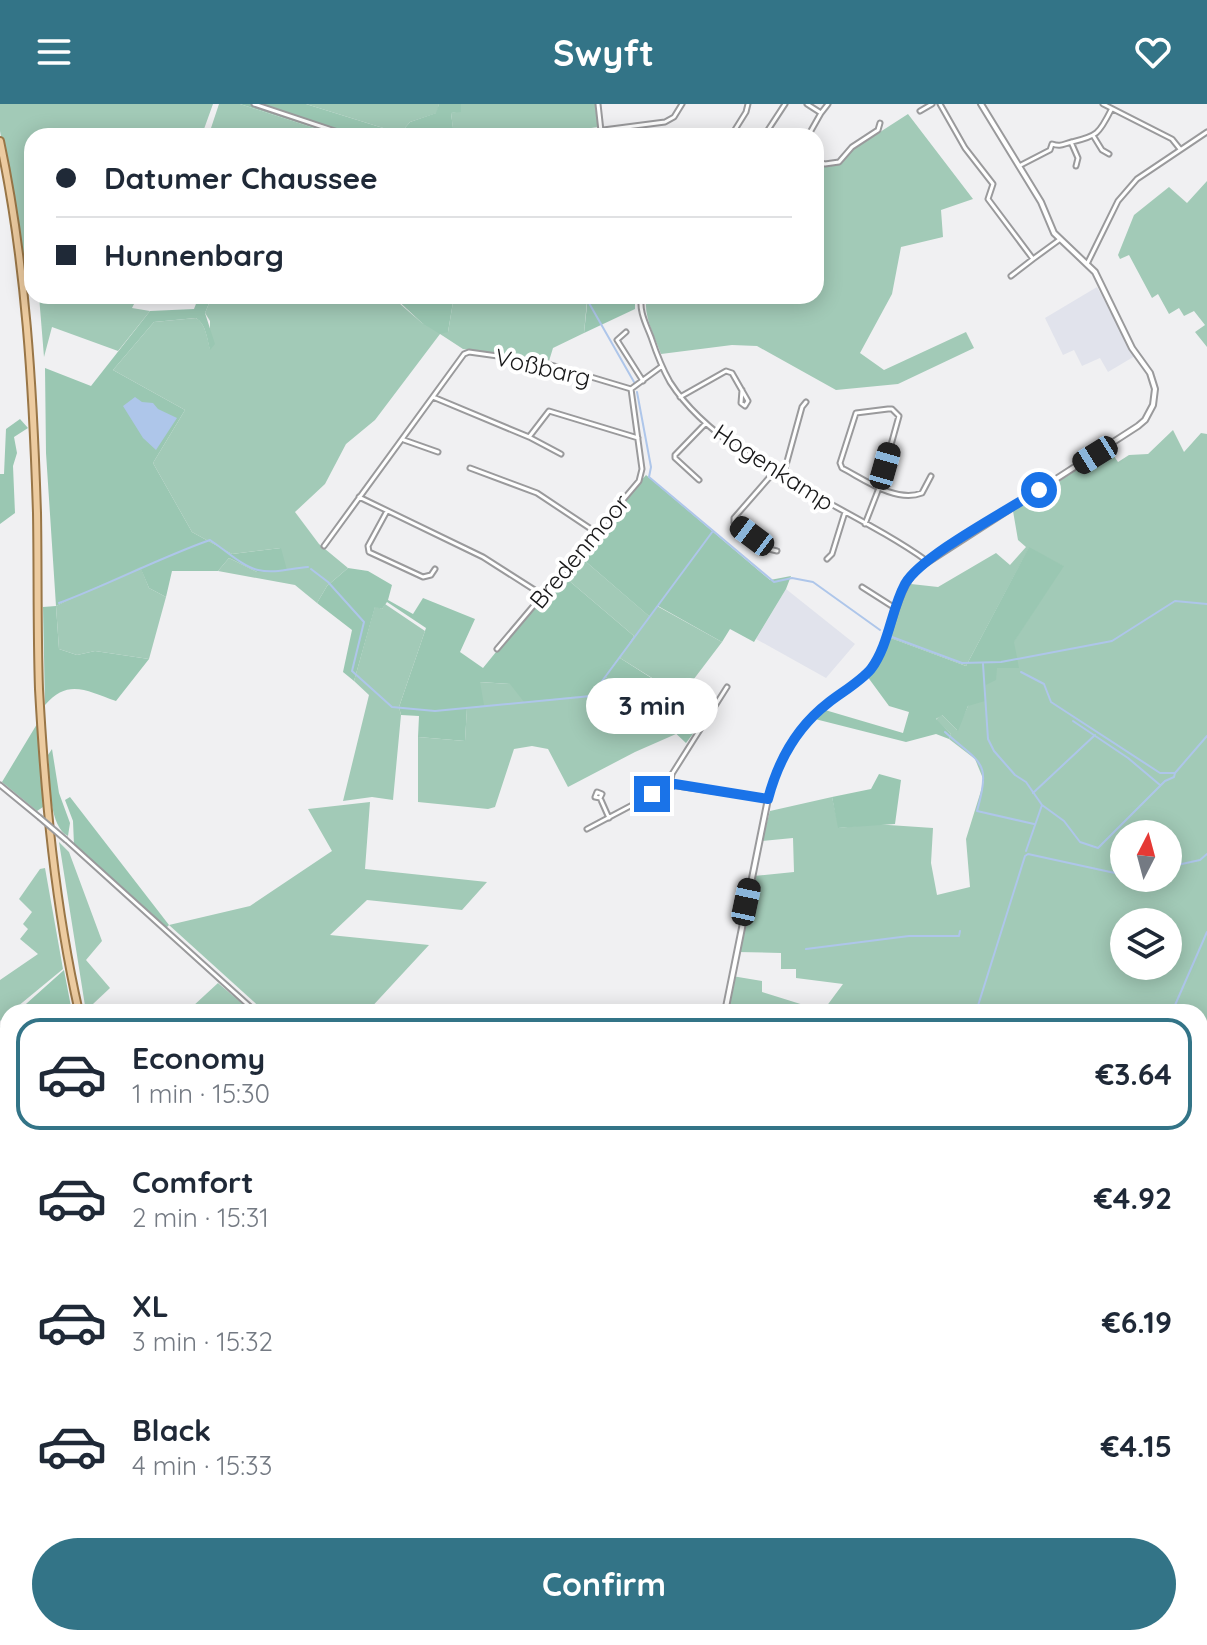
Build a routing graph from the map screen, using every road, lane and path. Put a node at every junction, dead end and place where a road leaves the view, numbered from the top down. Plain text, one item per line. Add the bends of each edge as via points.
1 (254, 104) edge
2 (598, 104) edge
3 (682, 104) edge
4 (748, 104) edge
5 (785, 104) edge
6 (807, 104) edge
7 (828, 104) edge
8 (932, 104) edge
9 (940, 104) edge
10 (981, 104) edge
11 (1103, 104) edge
12 (1111, 110) junction
13 (920, 111) dead end
14 (821, 113) junction
15 (880, 123) dead end
16 (326, 128) edge
17 (601, 128) edge
18 (622, 128) edge
19 (735, 128) edge
20 (769, 128) edge
21 (813, 128) edge
22 (1207, 132) edge
23 (1094, 137) junction
24 (0, 141) edge
25 (1071, 142) junction
26 (1180, 149) junction
27 (1109, 154) dead end
28 (824, 164) edge
29 (1019, 166) junction
30 (1076, 166) dead end
31 (1059, 240) junction
32 (1033, 259) junction
33 (1087, 264) junction
34 (1011, 276) dead end
35 (641, 304) edge
36 (626, 332) dead end
37 (662, 366) junction
38 (643, 381) junction
39 (631, 389) junction
40 (742, 390) dead end
41 (433, 397) junction
42 (680, 397) junction
43 (806, 402) dead end
44 (706, 423) junction
45 (529, 437) junction
46 (638, 438) junction
47 (403, 439) junction
48 (438, 452) dead end
49 (561, 454) dead end
50 (470, 468) dead end
51 (775, 471) junction
52 (783, 476) junction
53 (931, 476) dead end
54 (699, 480) dead end
55 (879, 488) junction
56 (359, 497) junction
57 (387, 511) junction
58 (845, 512) junction
59 (865, 524) junction
60 (594, 532) junction
61 (324, 546) dead end
62 (777, 551) dead end
63 (827, 559) dead end
64 (927, 561) junction
65 (435, 569) dead end
66 (862, 587) dead end
67 (541, 594) junction
68 (895, 608) junction
69 (497, 649) dead end
70 (727, 687) dead end
71 (0, 785) edge
72 (670, 785) junction
73 (600, 798) dead end
74 (768, 799) junction
75 (609, 818) junction
76 (587, 829) dead end
77 (77, 1004) edge
78 (247, 1004) edge
79 (727, 1004) edge

1 - 16 street
2 - 17 street
3 - 18 street via 665,122
4 - 19 street
5 - 20 street
6 - 14 street
7 - 14 street
8 - 13 street
9 - 32 street via 993,184 988,199
10 - 29 street
11 - 12 street
12 - 23 street
12 - 26 street via 1172,139
14 - 21 street
15 - 28 street via 839,162
22 - 26 street
23 - 25 street
23 - 27 street
24 - 77 main road via 16,227 28,346 49,822
25 - 29 street via 1052,144
25 - 30 street
26 - 33 street via 1130,187
29 - 31 street
31 - 32 street
31 - 33 street
32 - 34 street
33 - 64 street via 1150,373 1155,396 1150,413 1095,455
35 - 37 street, Hogenkamp
36 - 38 street, Voßbarg via 617,340
37 - 38 street
37 - 42 street, Hogenkamp
38 - 39 street
39 - 41 street, Voßbarg via 541,362 469,352
39 - 46 street, Bredenmoor
40 - 42 street via 726,371
41 - 45 street
41 - 47 street, Voßbarg
42 - 44 street, Hogenkamp
43 - 52 street
44 - 51 street, Hogenkamp
44 - 54 street via 675,455
45 - 46 street via 549,411
45 - 49 street
46 - 60 street, Bredenmoor via 639,481
47 - 48 street
47 - 56 street, Voßbarg
50 - 60 street via 537,493
51 - 52 street, Hogenkamp
51 - 62 street via 734,523
52 - 58 street, Hogenkamp
53 - 55 street via 919,495
55 - 55 street via 899,421 892,409 856,413 840,463
55 - 59 street
56 - 57 street
56 - 61 street, Voßbarg
57 - 65 street via 369,552 423,577
57 - 67 street via 483,557
58 - 59 street, Hogenkamp
58 - 63 street
59 - 64 street, Hogenkamp
60 - 67 street, Bredenmoor
64 - 68 street via 906,582
66 - 68 street
67 - 69 street, Bredenmoor
68 - 74 street via 870,670 802,728 784,756
70 - 72 street
71 - 78 street, bridge
72 - 74 street
72 - 75 street
73 - 75 street
74 - 79 street
75 - 76 street

